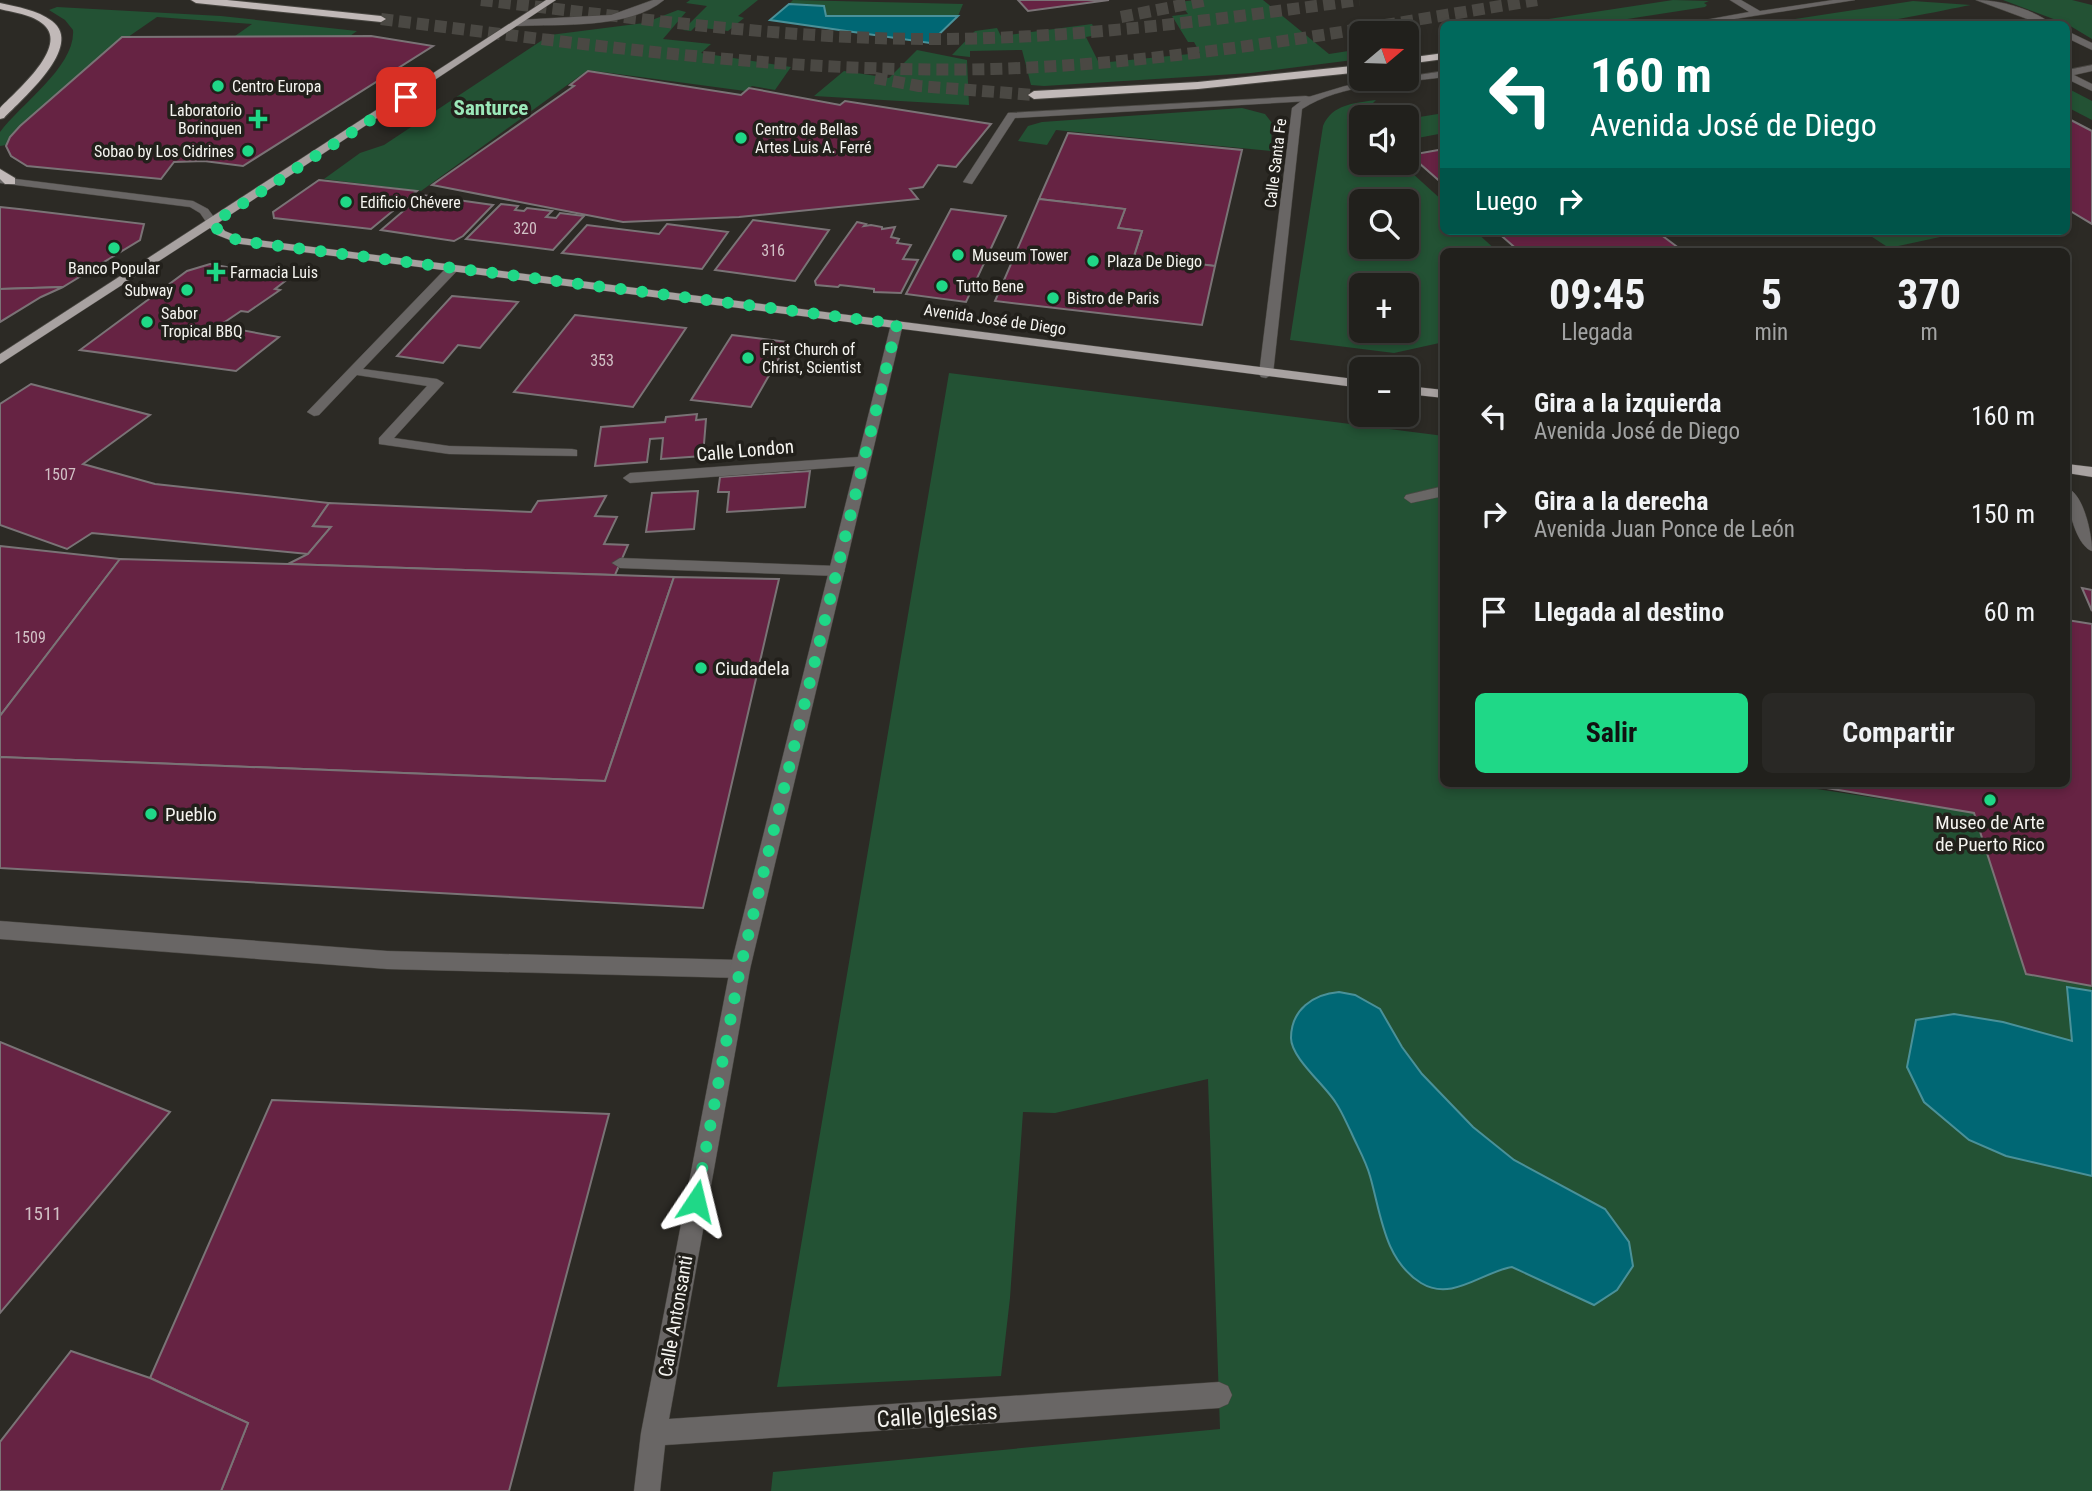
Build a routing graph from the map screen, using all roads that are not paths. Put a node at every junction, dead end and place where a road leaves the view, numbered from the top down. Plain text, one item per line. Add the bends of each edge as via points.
1 (196, 0) edge
2 (552, 0) edge
3 (660, 0) edge
4 (1734, 0) edge
5 (1851, 0) edge
6 (1980, 0) edge
7 (1825, 2) edge
8 (0, 6) edge
9 (1759, 14) junction
10 (381, 19) tunnel mouth
11 (1709, 21) edge
12 (2040, 21) edge
13 (517, 23) junction
14 (2070, 36) edge
15 (2092, 47) edge
16 (1440, 57) edge
17 (1419, 59) edge
18 (2092, 68) edge
19 (1349, 69) edge
20 (2070, 73) edge
21 (1440, 75) edge
22 (2070, 76) edge
23 (2092, 88) edge
24 (1034, 95) tunnel mouth
25 (1306, 99) junction
26 (0, 115) edge
27 (3, 178) edge
28 (968, 182) dead end
29 (213, 223) junction
30 (453, 268) junction
31 (897, 324) junction
32 (0, 360) edge
33 (353, 370) junction
34 (1266, 374) junction
35 (1349, 383) edge
36 (1419, 391) edge
37 (1440, 394) edge
38 (314, 412) dead end
39 (572, 453) dead end
40 (864, 461) junction
41 (2070, 469) edge
42 (2092, 472) edge
43 (630, 478) dead end
44 (1440, 492) edge
45 (1411, 498) dead end
46 (2070, 499) edge
47 (2092, 546) edge
48 (620, 563) dead end
49 (837, 570) junction
50 (0, 930) edge
51 (740, 969) junction
52 (1219, 1395) dead end
53 (654, 1433) junction
54 (647, 1491) edge

1 - 10 highway
2 - 13 main road
3 - 13 street via 632,13
4 - 9 street
5 - 7 street
6 - 12 street
7 - 9 street
8 - 26 highway via 44,19 56,34 58,46 42,72
9 - 11 street
13 - 29 main road
14 - 15 street
16 - 17 highway
18 - 20 street
19 - 24 highway via 1154,90
21 - 25 street, Calle Santa Fe
22 - 23 street
25 - 28 street via 1012,116
25 - 34 street, Calle Santa Fe via 1297,108
27 - 29 street via 193,204
29 - 30 main road, Avenida José de Diego via 232,240
29 - 32 main road
30 - 31 main road, Avenida José de Diego
30 - 33 street
31 - 34 main road, Avenida José de Diego
31 - 40 street, Calle Antonsanti
33 - 38 street
33 - 39 street via 437,383 384,441 449,450
34 - 35 main road, Avenida José de Diego
36 - 37 main road
40 - 43 street, Calle London
40 - 49 street, Calle Antonsanti
41 - 42 main road
44 - 45 street
46 - 47 street
48 - 49 street
49 - 51 street, Calle Antonsanti
50 - 51 street via 387,960
51 - 53 street, Calle Antonsanti
52 - 53 street, Calle Iglesias
53 - 54 street, Calle Antonsanti

